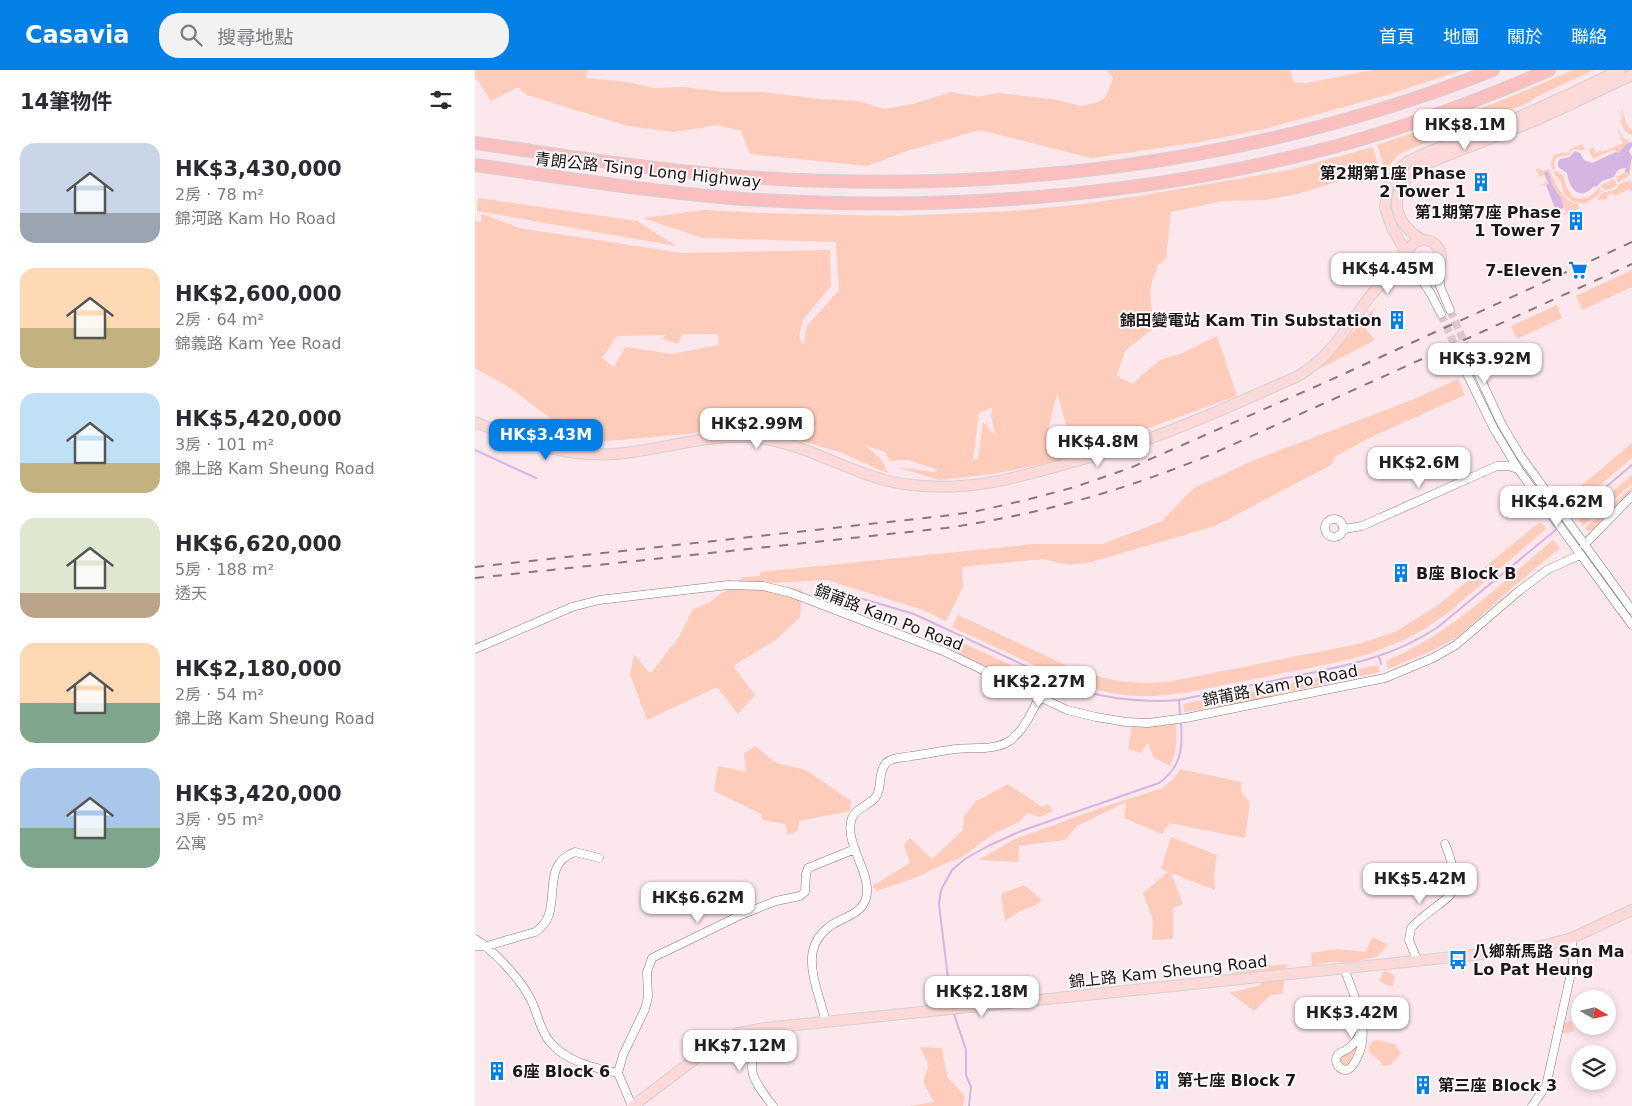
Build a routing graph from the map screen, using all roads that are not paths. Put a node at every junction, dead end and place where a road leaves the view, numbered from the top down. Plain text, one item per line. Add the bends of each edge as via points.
1 (1493, 70) edge
2 (1549, 70) edge
3 (1620, 70) edge
4 (1632, 74) edge
5 (475, 143) edge
6 (475, 165) edge
7 (1423, 240) junction
8 (1408, 258) junction
9 (1439, 265) junction
10 (1415, 272) junction
11 (1391, 276) junction
12 (1450, 310) tunnel mouth
13 (1441, 314) tunnel mouth
14 (1477, 371) tunnel mouth
15 (1468, 376) tunnel mouth
16 (475, 422) edge
17 (1504, 447) junction
18 (1497, 466) junction
19 (1518, 469) junction
20 (1632, 496) edge
21 (1344, 529) dead end
22 (1584, 546) junction
23 (1578, 553) junction
24 (1632, 610) edge
25 (1632, 625) edge
26 (475, 649) edge
27 (1040, 696) junction
28 (1445, 844) dead end
29 (855, 850) junction
30 (599, 858) dead end
31 (1632, 910) edge
32 (1572, 938) junction
33 (475, 939) edge
34 (475, 946) edge
35 (487, 946) junction
36 (1417, 960) junction
37 (1344, 968) junction
38 (1361, 1017) junction
39 (826, 1022) junction
40 (762, 1028) junction
41 (618, 1073) junction
42 (1534, 1105) edge
43 (632, 1106) edge
44 (773, 1106) edge

1 - 5 highway, 青朗公路 Tsing Long Highway via 1373,113 1268,140 1187,156 1003,177 876,181 734,176
2 - 6 highway, 青朗公路 Tsing Long Highway via 1463,106 1338,146 1191,177 1055,194 935,202 798,201 666,192
3 - 8 main road via 1499,126 1423,154 1400,168 1388,186 1385,207
4 - 7 main road via 1539,120 1413,172 1401,187 1398,210 1404,224
7 - 8 main road via 1411,246
7 - 9 main road via 1438,246 1441,255
8 - 10 main road
8 - 11 main road
9 - 10 main road via 1430,272
9 - 12 street via 1440,286
10 - 11 main road
10 - 13 street
11 - 16 main road via 1370,296 1332,348 1298,376 1147,440 990,484 901,484 791,445 750,437 718,438 619,454 575,453 537,446
14 - 22 street via 1513,444
15 - 17 street
17 - 18 street
17 - 19 street
18 - 19 street
18 - 21 street via 1362,526
19 - 23 street
20 - 22 street
22 - 24 street
23 - 25 street
23 - 27 street, 錦莆路 Kam Po Road via 1519,591 1456,645 1385,678 1148,723 1081,714
26 - 27 street, 錦莆路 Kam Po Road via 572,607 591,602 728,585 752,585 791,593 927,645
27 - 29 street via 1019,732 1001,745 938,751 888,762 882,769 877,796 857,810 852,818
28 - 36 street via 1453,865 1455,886 1445,901 1411,928 1409,940
29 - 39 street via 867,887 866,898 857,912 826,927 812,951 813,971
29 - 41 street via 808,868 805,892 800,896 743,914 652,958 647,972 645,1009
30 - 35 street via 575,852 558,863 552,882 548,918 542,928
31 - 32 main road, 錦上路 Kam Sheung Road
32 - 36 main road, 錦上路 Kam Sheung Road via 1531,949
32 - 42 street via 1573,964 1546,1086
33 - 35 street
34 - 35 street
35 - 41 street via 526,991 550,1043 585,1066
36 - 37 main road, 錦上路 Kam Sheung Road
37 - 38 street
37 - 39 main road, 錦上路 Kam Sheung Road
38 - 38 street via 1363,1035 1359,1054 1349,1069 1341,1069 1336,1058 1358,1038
39 - 40 main road, 錦上路 Kam Sheung Road
40 - 43 main road, 錦上路 Kam Sheung Road via 712,1046
40 - 44 street via 751,1073
41 - 43 street

